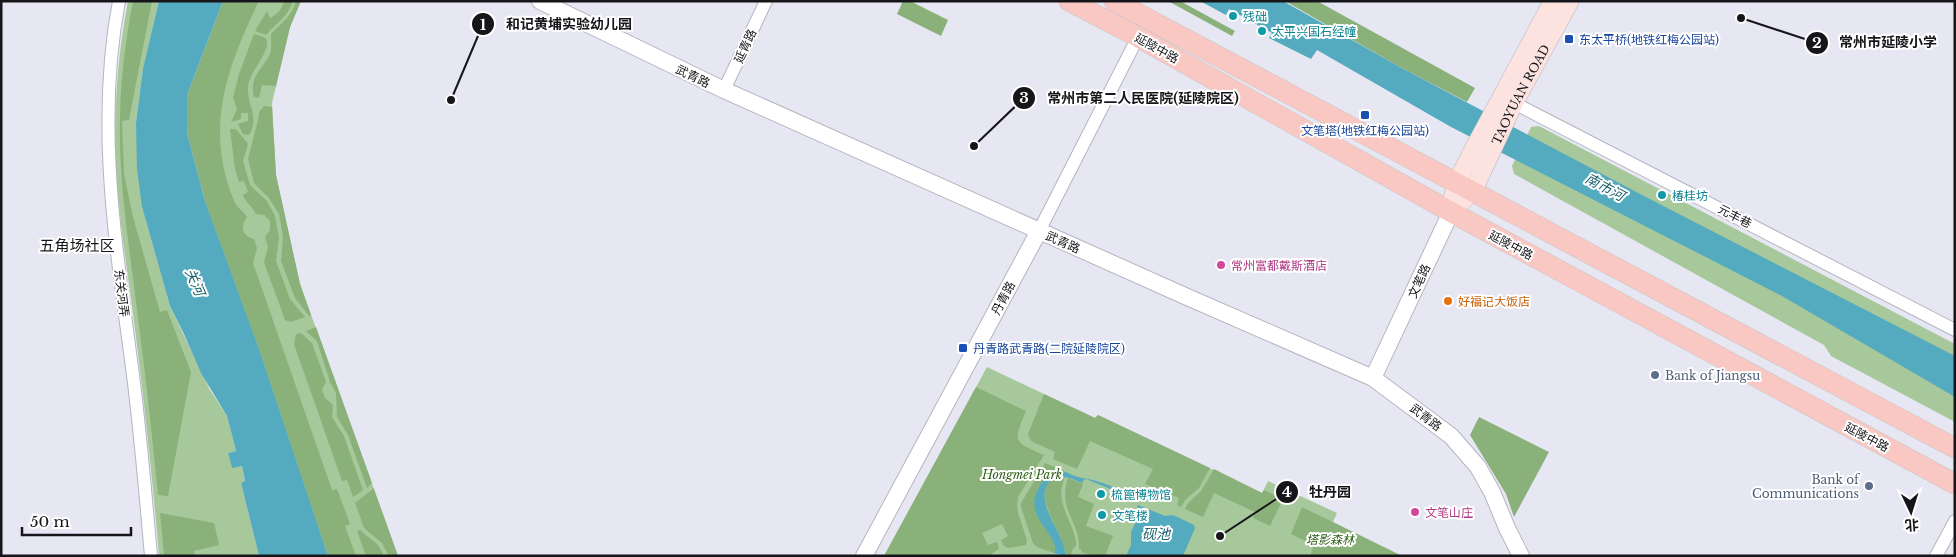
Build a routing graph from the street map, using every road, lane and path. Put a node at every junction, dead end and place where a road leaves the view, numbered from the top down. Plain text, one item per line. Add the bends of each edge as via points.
1 (119, 1) edge
2 (540, 1) edge
3 (766, 1) edge
4 (1069, 1) edge
5 (1114, 1) edge
6 (1553, 1) edge
7 (1570, 1) edge
8 (1138, 37) junction
9 (724, 90) junction
10 (1507, 107) junction
11 (1465, 186) junction
12 (1451, 212) junction
13 (1039, 231) junction
14 (1955, 330) edge
15 (1373, 378) junction
16 (1955, 448) edge
17 (1955, 484) edge
18 (1955, 521) edge
19 (151, 556) edge
20 (864, 556) edge
21 (1521, 556) edge
22 (1936, 556) edge

1 - 19 street, 东关河弄 via 113,34 107,144 112,214 140,428
2 - 9 street, 武青路
3 - 9 street, 延青路
4 - 8 main road, 延陵中路
5 - 11 main road, 延陵中路
6 - 10 main road
7 - 10 main road, TAOYUAN ROAD
8 - 12 main road, 延陵中路
8 - 13 street, 丹青路
9 - 13 street, 武青路
10 - 11 main road, TAOYUAN ROAD via 1488,160
10 - 11 main road via 1472,152
10 - 14 street, 元丰巷
11 - 12 main road, 文笔路
11 - 16 main road, 延陵中路
12 - 15 street, 文笔路
12 - 17 main road, 延陵中路
13 - 15 street, 武青路
13 - 20 street, 丹青路
15 - 21 street, 武青路 via 1451,436 1478,467
18 - 22 street

